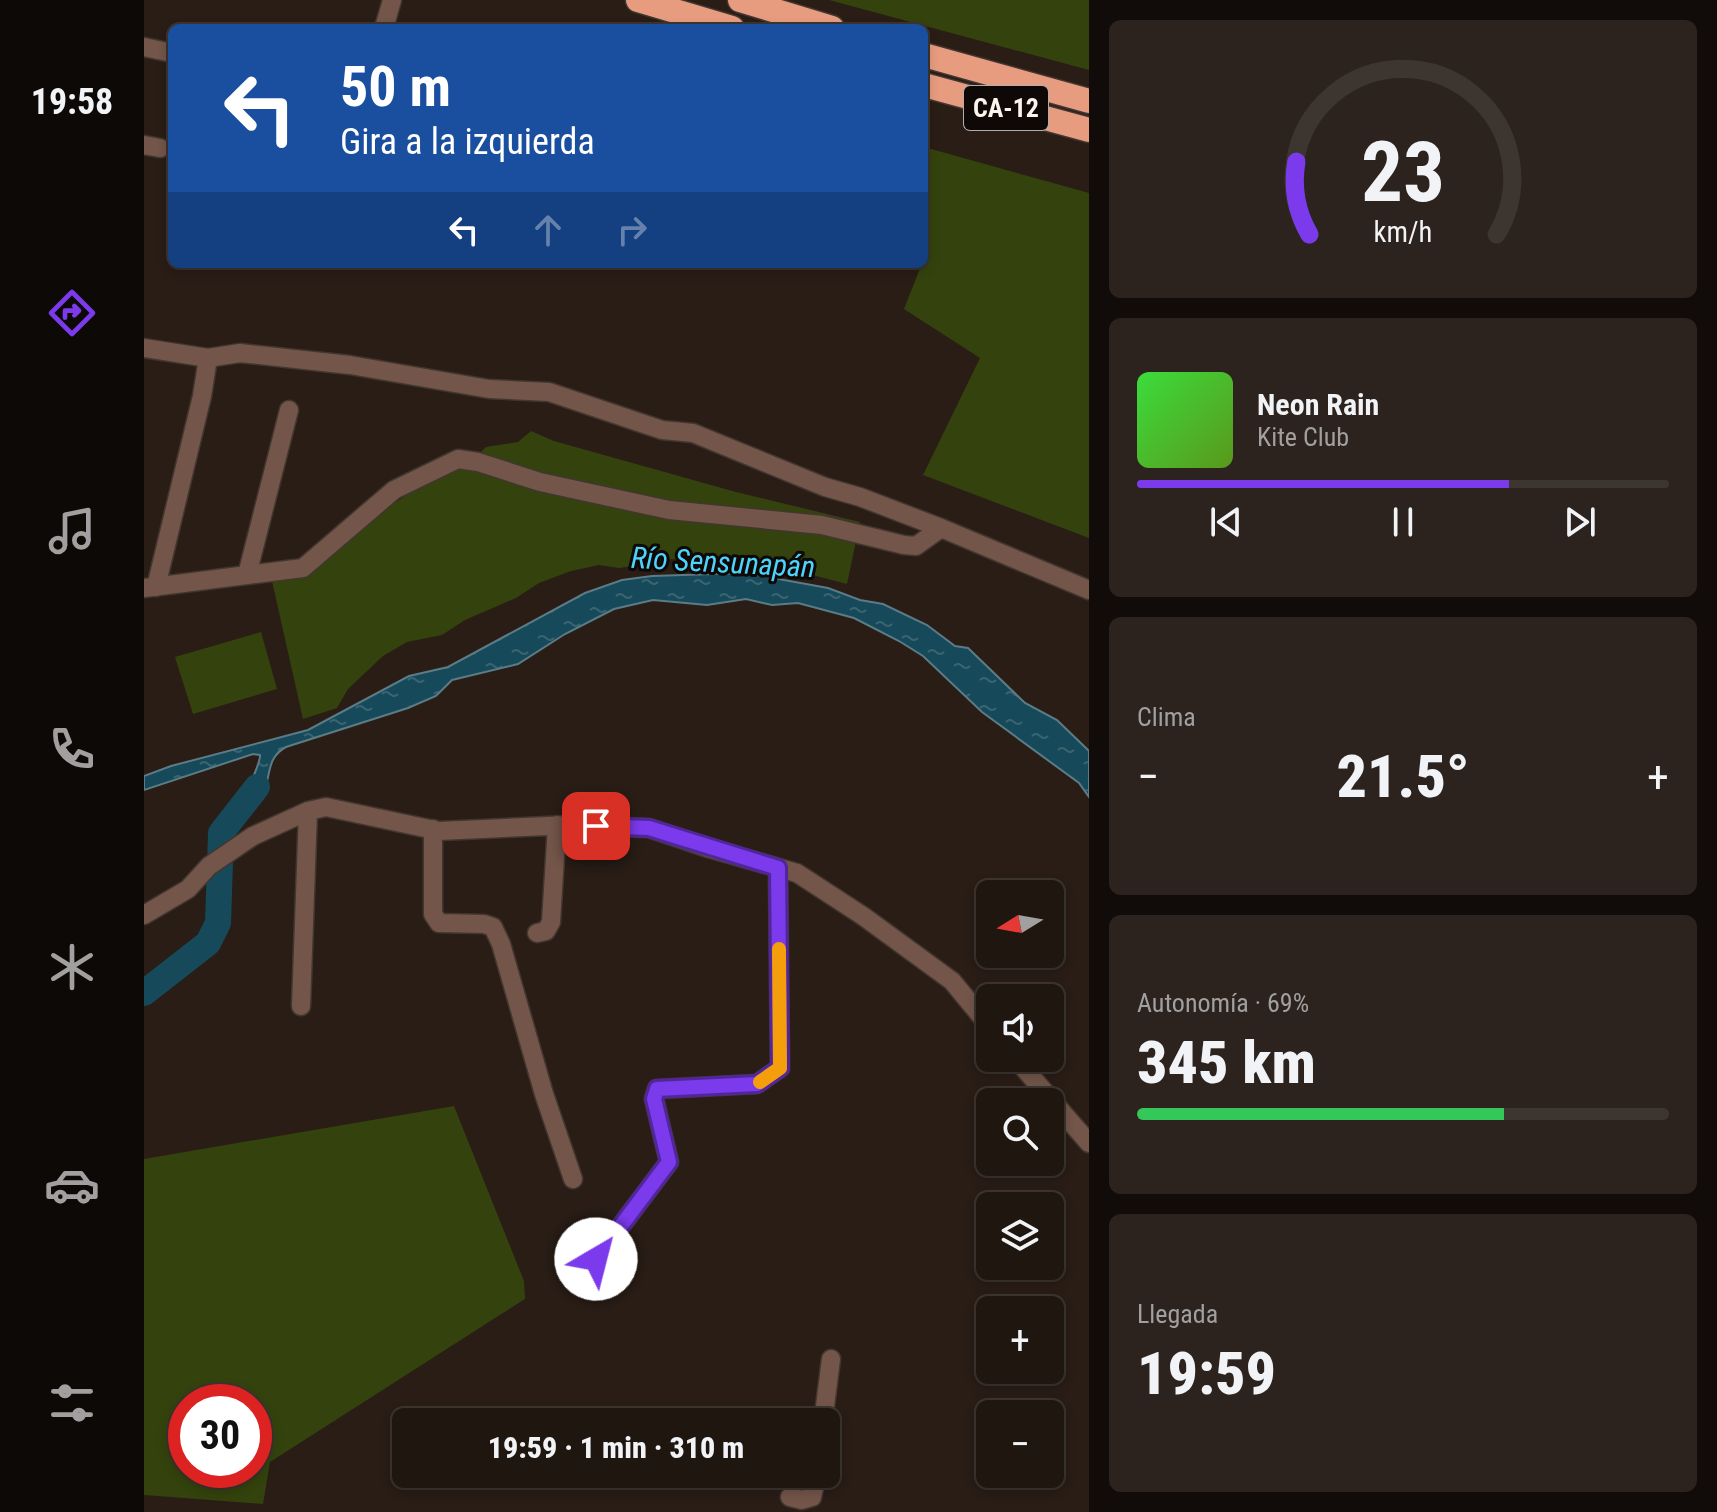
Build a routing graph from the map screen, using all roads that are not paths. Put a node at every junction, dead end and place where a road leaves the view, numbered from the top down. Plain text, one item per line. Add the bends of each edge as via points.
1 (392, 0) edge
2 (638, 0) edge
3 (740, 0) edge
4 (385, 24) edge
5 (719, 24) edge
6 (819, 24) edge
7 (144, 47) edge
8 (168, 52) edge
9 (928, 56) edge
10 (928, 86) edge
11 (1089, 101) edge
12 (1089, 130) edge
13 (144, 348) edge
14 (208, 358) junction
15 (289, 410) dead end
16 (941, 528) junction
17 (247, 575) junction
18 (150, 588) edge
19 (1089, 590) edge
20 (308, 811) junction
21 (557, 825) junction
22 (433, 829) junction
23 (778, 868) junction
24 (144, 915) edge
25 (537, 933) dead end
26 (301, 1006) dead end
27 (976, 1010) edge
28 (1027, 1072) edge
29 (1089, 1143) edge
30 (573, 1179) dead end
31 (596, 1259) dead end
32 (831, 1359) dead end
33 (825, 1408) edge
34 (814, 1488) edge
35 (790, 1497) dead end

1 - 4 street
2 - 5 highway
3 - 6 highway
7 - 8 street
9 - 11 highway, CA-12
10 - 12 highway, CA-12
13 - 14 street
14 - 16 street via 240,353 489,389 549,392 662,430 693,433
14 - 18 street
15 - 17 street
16 - 17 street via 916,546 904,545 822,525 669,510 458,459 394,490 303,568
16 - 19 street
17 - 18 street
20 - 22 street via 326,807
20 - 24 street via 253,836 209,866 188,889
20 - 26 street
21 - 22 street
21 - 23 street via 649,828
21 - 25 street via 551,922
22 - 30 street via 433,914 439,923 493,927
23 - 27 street via 797,873 850,907 952,981
23 - 31 street via 780,1068 757,1084 657,1089 654,1099 669,1162
28 - 29 street
32 - 33 street
34 - 35 street via 812,1497

